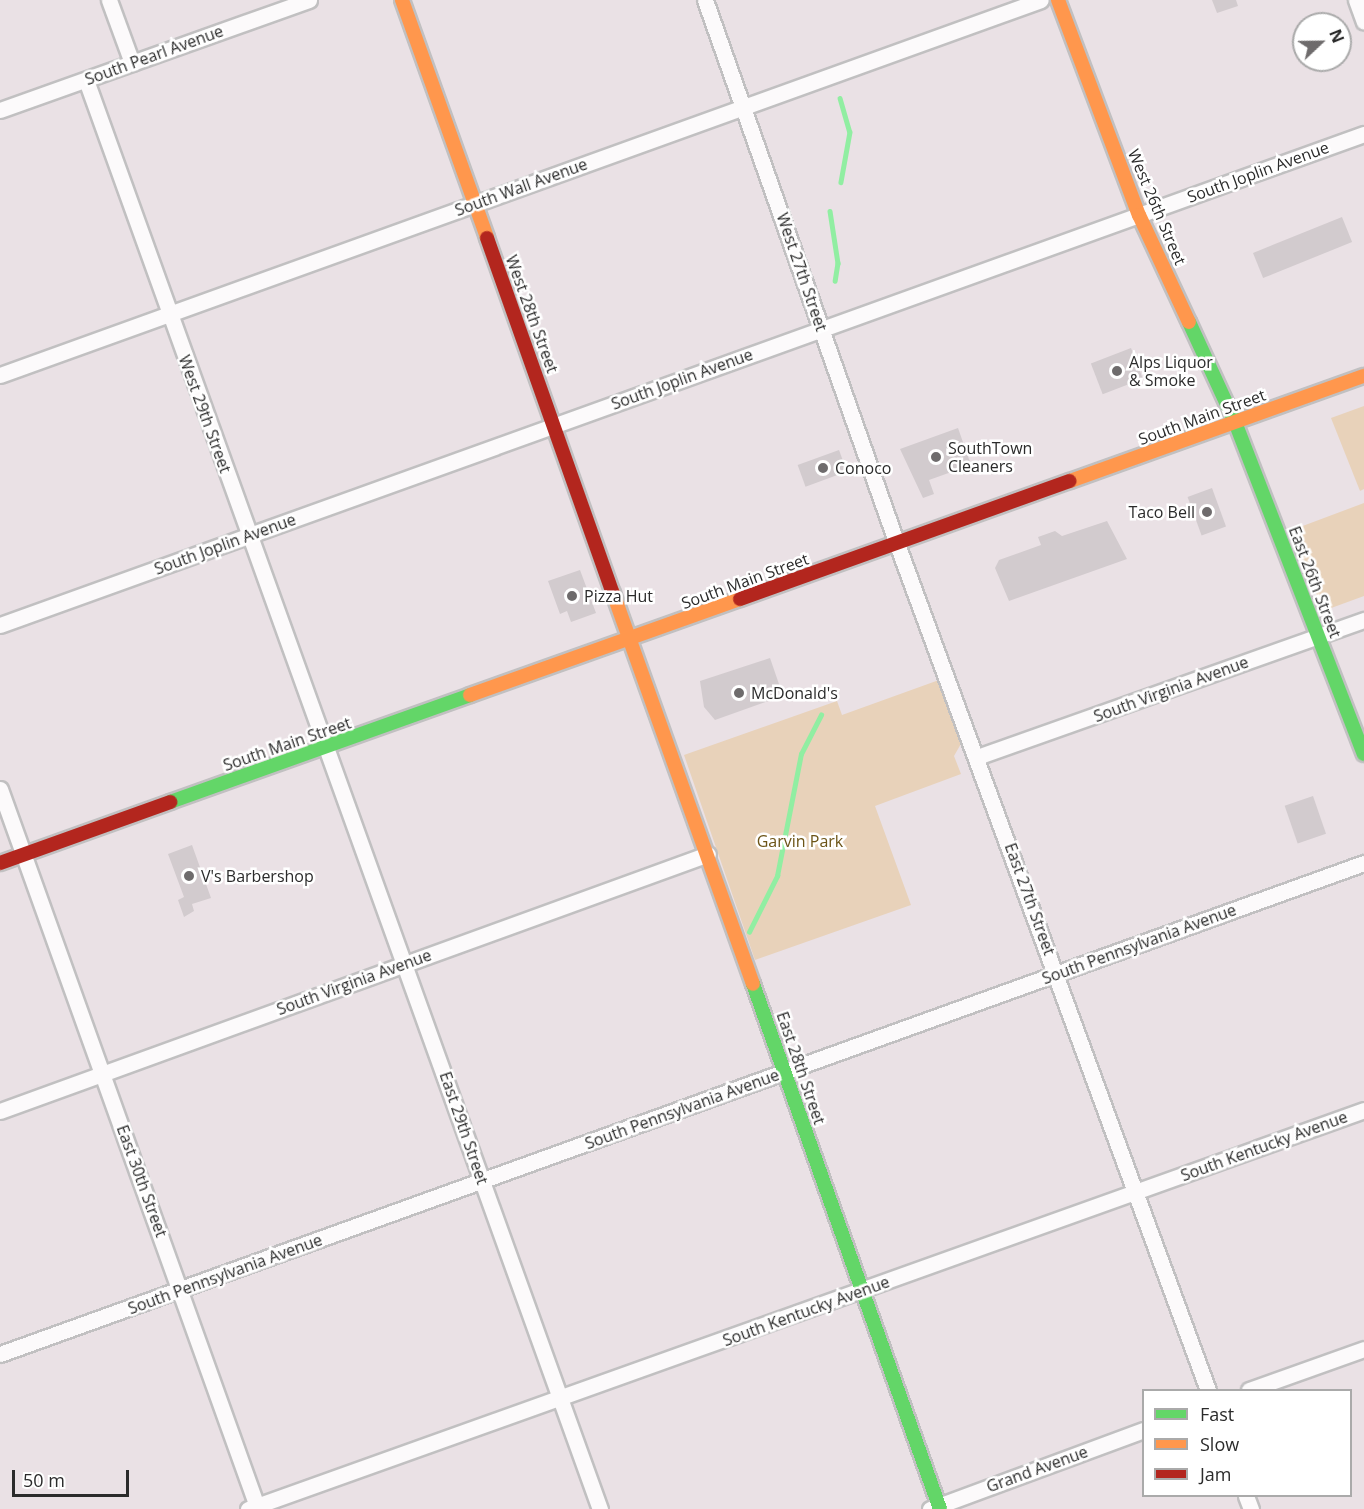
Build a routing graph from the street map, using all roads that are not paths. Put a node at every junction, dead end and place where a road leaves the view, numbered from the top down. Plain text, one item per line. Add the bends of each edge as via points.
1 (109, 0) edge
2 (309, 0) edge
3 (402, 0) edge
4 (705, 0) edge
5 (1041, 0) edge
6 (1058, 0) edge
7 (1356, 0) edge
8 (1364, 22) edge
9 (132, 63) junction
10 (86, 80) junction
11 (744, 107) junction
12 (0, 110) edge
13 (1364, 134) edge
14 (475, 204) junction
15 (1139, 215) junction
16 (169, 314) junction
17 (822, 328) junction
18 (0, 375) edge
19 (1364, 376) edge
20 (1235, 422) junction
21 (554, 425) junction
22 (249, 535) junction
23 (897, 544) junction
24 (1364, 620) edge
25 (0, 626) edge
26 (1319, 636) junction
27 (631, 639) junction
28 (327, 748) junction
29 (1364, 754) edge
30 (977, 757) junction
31 (0, 789) edge
32 (24, 854) junction
33 (708, 854) junction
34 (0, 863) edge
35 (1364, 863) edge
36 (406, 963) junction
37 (1058, 974) junction
38 (785, 1072) junction
39 (104, 1074) junction
40 (1364, 1110) edge
41 (0, 1111) edge
42 (483, 1181) junction
43 (1136, 1192) junction
44 (181, 1290) junction
45 (862, 1291) junction
46 (1364, 1348) edge
47 (0, 1354) edge
48 (1208, 1389) edge
49 (1252, 1389) edge
50 (561, 1399) junction
51 (1142, 1430) edge
52 (254, 1508) edge
53 (936, 1508) edge
54 (600, 1509) edge

1 - 9 street
2 - 9 street, South Pearl Avenue
3 - 14 street, West 28th Street
4 - 11 street, West 27th Street
5 - 11 street, South Wall Avenue
6 - 15 street, West 26th Street
7 - 8 street
9 - 10 street, South Pearl Avenue
10 - 12 street, South Pearl Avenue
10 - 16 street, West 29th Street
11 - 14 street, South Wall Avenue
11 - 17 street, West 27th Street
13 - 15 street, South Joplin Avenue
14 - 16 street, South Wall Avenue
14 - 21 street, West 28th Street
15 - 17 street, South Joplin Avenue
15 - 20 street, West 26th Street
16 - 18 street, South Wall Avenue
16 - 22 street, West 29th Street
17 - 21 street, South Joplin Avenue
17 - 23 street, West 27th Street
19 - 20 street, South Main Street
20 - 23 street, South Main Street
20 - 26 street, East 26th Street
21 - 22 street, South Joplin Avenue
21 - 27 street, West 28th Street
22 - 25 street, South Joplin Avenue
22 - 28 street, West 29th Street
23 - 27 street, South Main Street
23 - 30 street, East 27th Street
24 - 26 street, South Virginia Avenue
26 - 29 street, East 26th Street
26 - 30 street, South Virginia Avenue
27 - 28 street, South Main Street
27 - 33 street, East 28th Street
28 - 32 street, South Main Street
28 - 36 street, East 29th Street
30 - 37 street, East 27th Street
31 - 32 street, East 30th Street
32 - 34 street, South Main Street
32 - 39 street, East 30th Street
33 - 36 street, South Virginia Avenue
33 - 38 street, East 28th Street
35 - 37 street, South Pennsylvania Avenue
36 - 39 street, South Virginia Avenue
36 - 42 street, East 29th Street
37 - 38 street, South Pennsylvania Avenue
37 - 43 street, East 27th Street
38 - 42 street, South Pennsylvania Avenue
38 - 45 street, East 28th Street
39 - 41 street, South Virginia Avenue
39 - 44 street, East 30th Street
40 - 43 street, South Kentucky Avenue
42 - 44 street, South Pennsylvania Avenue
42 - 50 street, East 29th Street
43 - 45 street, South Kentucky Avenue
43 - 48 street, East 27th Street
44 - 47 street, South Pennsylvania Avenue
44 - 52 street, East 30th Street
45 - 50 street, South Kentucky Avenue
45 - 53 street, East 28th Street
46 - 49 street
50 - 52 street, South Kentucky Avenue
50 - 54 street, East 29th Street
51 - 53 street, Grand Avenue

